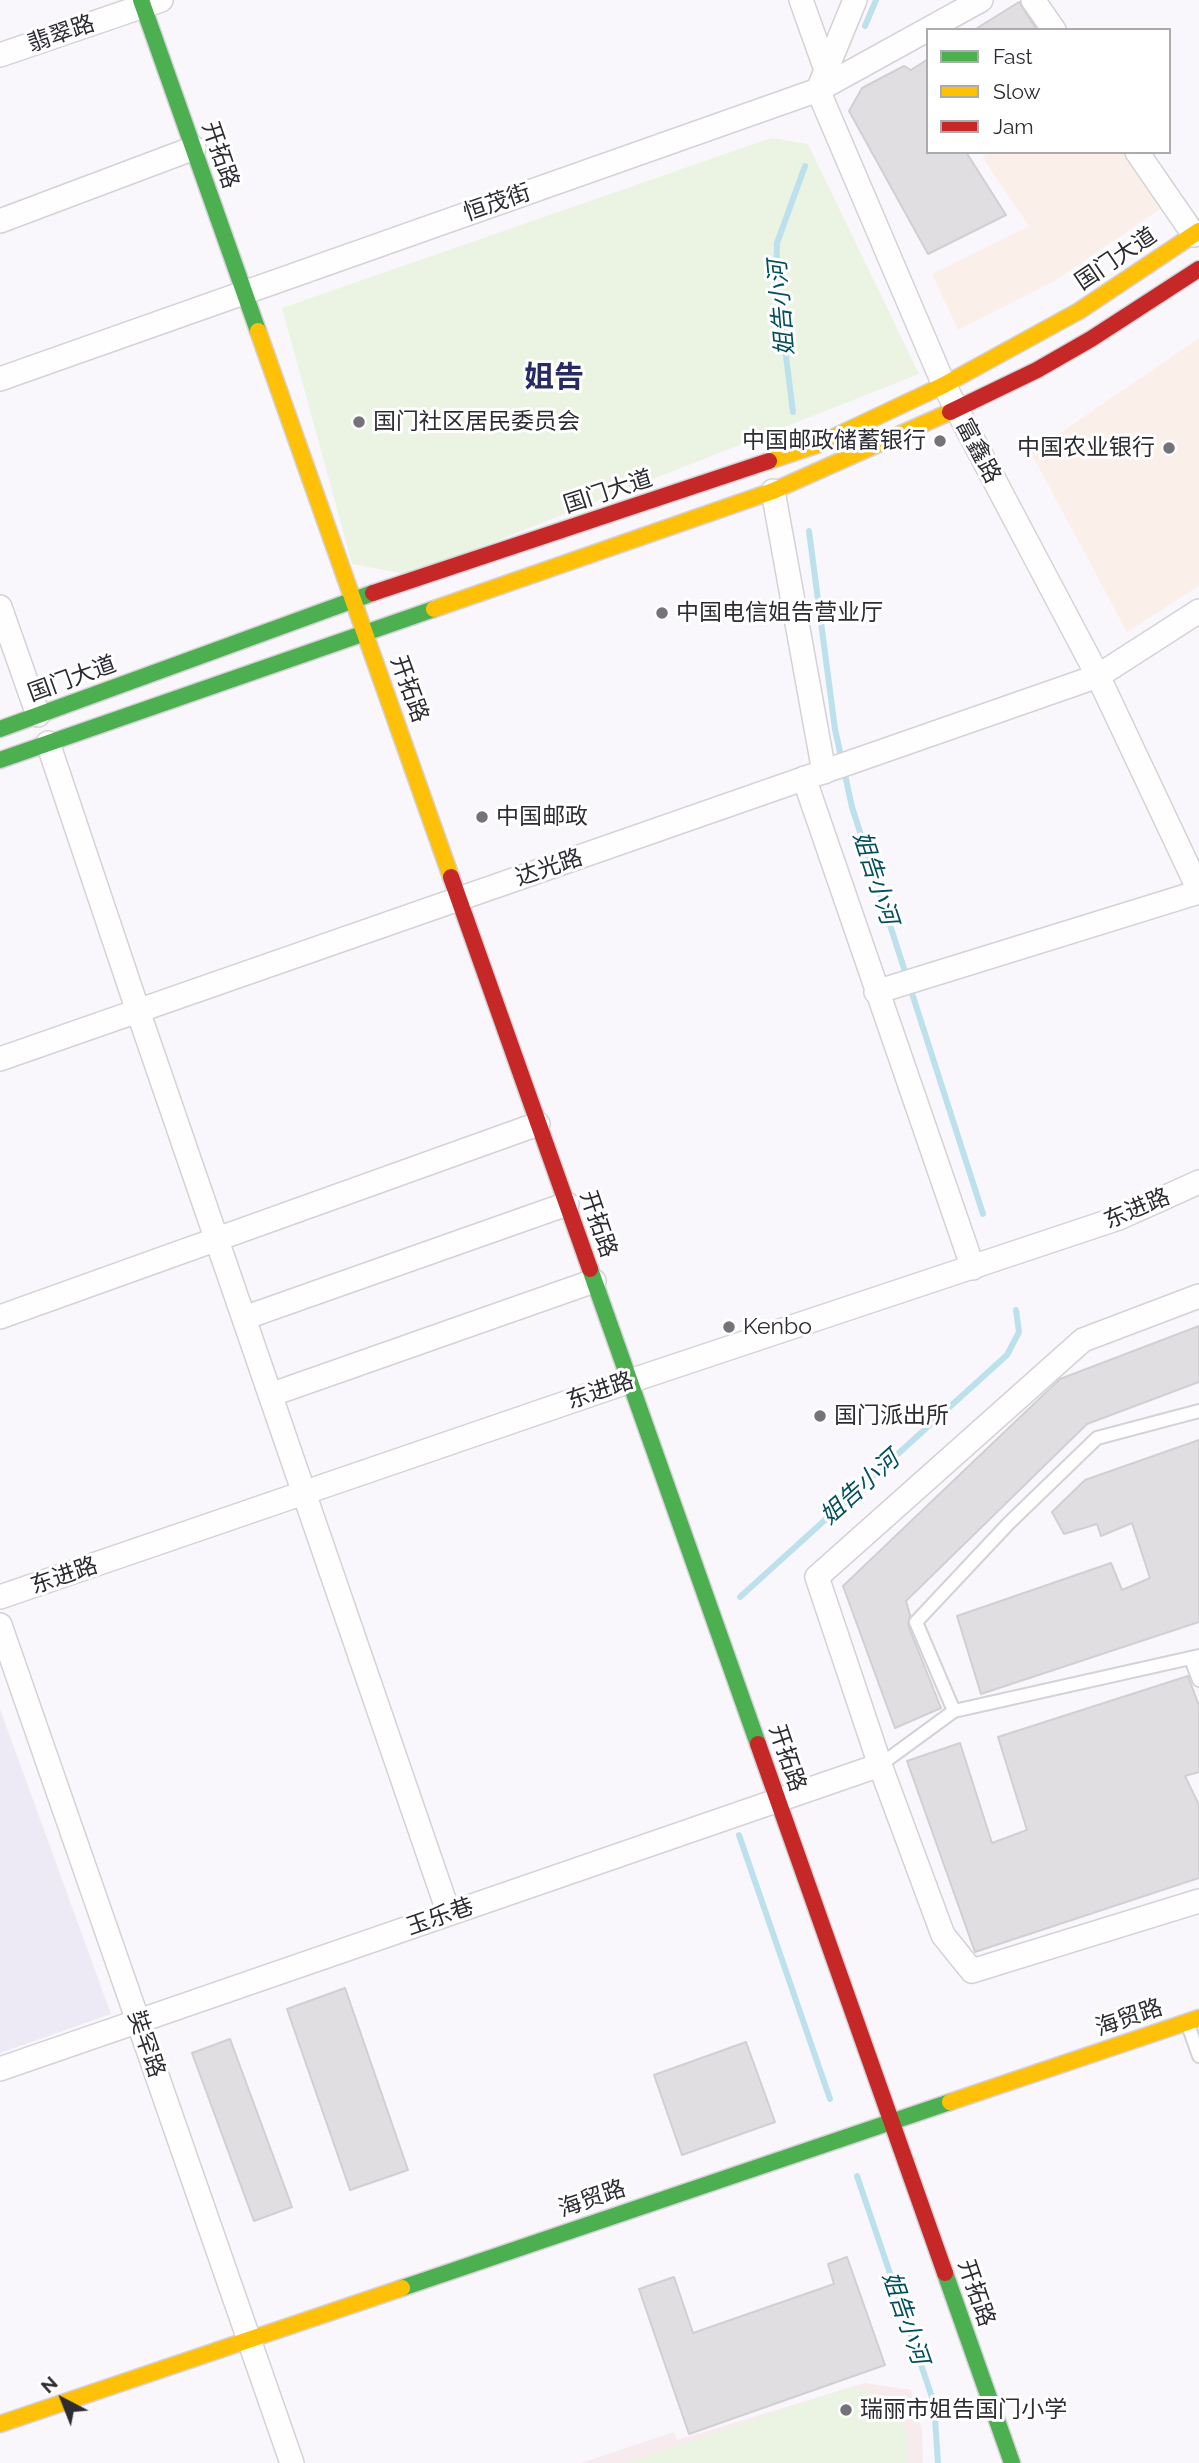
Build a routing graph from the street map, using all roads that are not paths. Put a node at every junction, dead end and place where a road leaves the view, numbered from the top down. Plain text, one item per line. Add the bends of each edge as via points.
1 (801, 0) edge
2 (855, 0) edge
3 (981, 0) edge
4 (1033, 0) edge
5 (148, 2) edge
6 (1053, 28) edge
7 (0, 55) edge
8 (822, 80) junction
9 (194, 148) junction
10 (1138, 154) edge
11 (0, 221) edge
12 (1196, 233) edge
13 (1199, 269) edge
14 (244, 293) junction
15 (0, 379) edge
16 (944, 385) junction
17 (956, 409) junction
18 (773, 491) junction
19 (353, 600) junction
20 (0, 607) edge
21 (1199, 611) edge
22 (364, 632) junction
23 (1098, 676) junction
24 (38, 715) junction
25 (0, 729) edge
26 (48, 743) junction
27 (0, 760) edge
28 (820, 773) junction
29 (1199, 891) edge
30 (459, 900) junction
31 (887, 989) junction
32 (138, 1011) junction
33 (0, 1059) edge
34 (538, 1124) junction
35 (1199, 1182) edge
36 (567, 1204) junction
37 (216, 1239) junction
38 (973, 1268) junction
39 (594, 1280) junction
40 (1199, 1296) edge
41 (0, 1317) edge
42 (244, 1318) junction
43 (630, 1381) junction
44 (270, 1395) junction
45 (1199, 1411) edge
46 (304, 1493) junction
47 (0, 1598) edge
48 (0, 1625) edge
49 (1195, 1658) edge
50 (1199, 1680) edge
51 (954, 1711) junction
52 (880, 1765) junction
53 (778, 1801) junction
54 (1199, 1901) edge
55 (449, 1914) junction
56 (1193, 2020) edge
57 (138, 2021) junction
58 (1199, 2056) edge
59 (0, 2069) edge
60 (891, 2122) junction
61 (249, 2340) junction
62 (0, 2424) edge
63 (292, 2463) edge
64 (1012, 2463) edge

1 - 8 street, 富鑫路
2 - 8 street
3 - 8 street, 恒茂街
4 - 6 street
5 - 7 street, 翡翠路
5 - 9 main road, 开拓路
8 - 14 street, 恒茂街
8 - 16 street, 富鑫路
9 - 11 street
9 - 14 main road, 开拓路
10 - 12 street
12 - 16 main road, 国门大道 via 1079,311
13 - 17 main road via 1091,339
14 - 15 street, 恒茂街
14 - 19 main road, 开拓路
16 - 17 street, 富鑫路
16 - 19 main road, 国门大道 via 817,445
17 - 18 main road
17 - 23 street, 富鑫路
18 - 22 main road
18 - 28 street
19 - 22 main road, 开拓路
19 - 24 main road, 国门大道
20 - 24 street
21 - 23 street, 达光路
22 - 26 main road
22 - 30 main road, 开拓路
23 - 28 street, 达光路
23 - 29 street, 富鑫路
24 - 25 main road, 国门大道
26 - 27 main road
26 - 32 street
28 - 30 street, 达光路
28 - 31 street
29 - 31 street
30 - 32 street, 达光路
30 - 34 main road, 开拓路
31 - 38 street
32 - 33 street, 达光路
32 - 37 street
34 - 36 main road, 开拓路
34 - 37 street
35 - 38 street, 东进路 via 1119,1218
36 - 39 main road, 开拓路
36 - 42 street
37 - 41 street
37 - 42 street
38 - 43 street, 东进路
39 - 43 main road, 开拓路
39 - 44 street
40 - 52 street via 1083,1340 817,1577
42 - 44 street
43 - 46 street, 东进路
43 - 53 main road, 开拓路
44 - 46 street
45 - 51 lane via 1097,1438 916,1622
46 - 47 street, 东进路
46 - 55 street
48 - 57 street, 奘罕路
49 - 50 lane
49 - 51 lane
51 - 52 lane
52 - 53 street, 玉乐巷
52 - 54 street via 943,1935 972,1971
53 - 55 street, 玉乐巷
53 - 60 main road, 开拓路
55 - 57 street, 玉乐巷
56 - 58 lane
56 - 60 main road, 海贸路
57 - 59 street, 玉乐巷
57 - 61 street, 奘罕路
60 - 61 main road, 海贸路
60 - 64 main road, 开拓路
61 - 62 main road, 海贸路
61 - 63 street, 奘罕路

